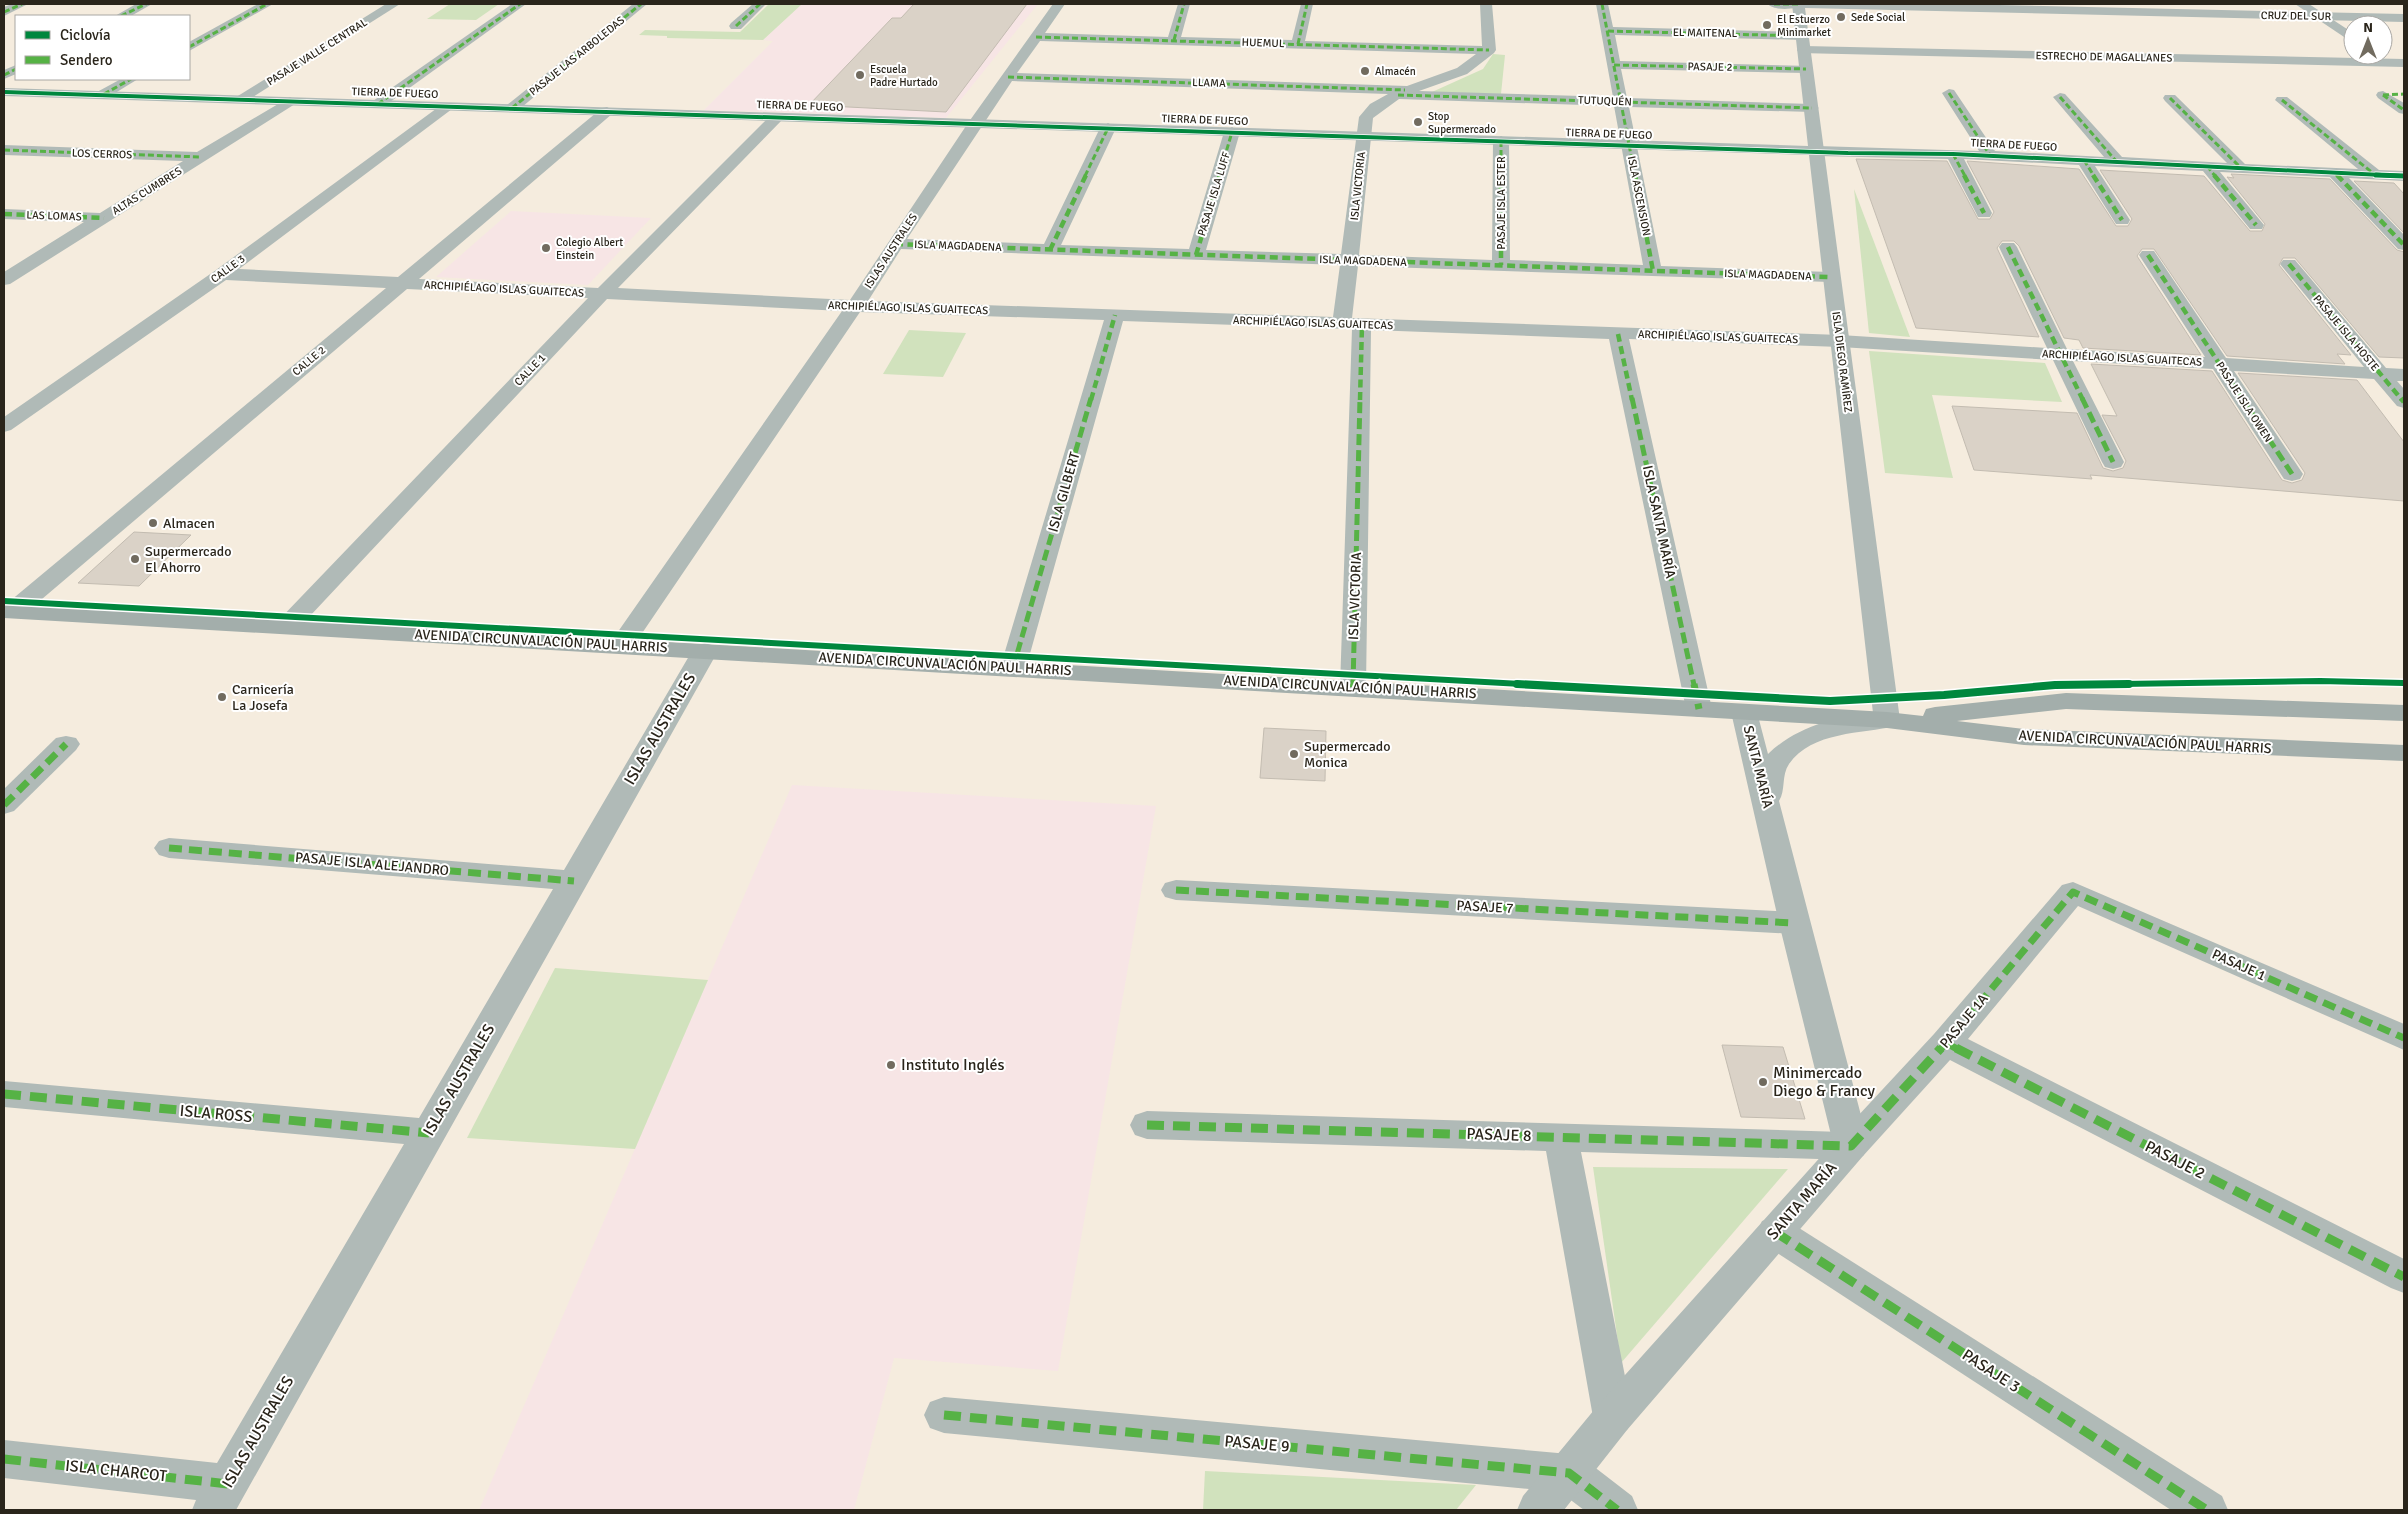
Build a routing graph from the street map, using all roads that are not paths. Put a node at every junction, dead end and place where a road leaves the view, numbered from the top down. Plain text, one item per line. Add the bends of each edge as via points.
1 (22, 4) edge
2 (146, 4) edge
3 (267, 4) edge
4 (394, 4) edge
5 (520, 4) edge
6 (641, 4) edge
7 (760, 4) edge
8 (1059, 4) edge
9 (1184, 4) edge
10 (1307, 4) edge
11 (1486, 4) edge
12 (1602, 4) edge
13 (1774, 4) edge
14 (1798, 4) edge
15 (2301, 4) edge
16 (4, 12) edge
17 (123, 15) edge
18 (2319, 16) junction
19 (2404, 18) edge
20 (736, 26) dead end
21 (1608, 31) junction
22 (2343, 33) edge
23 (1036, 37) junction
24 (1174, 40) junction
25 (1298, 44) junction
26 (190, 46) edge
27 (1490, 50) junction
28 (1804, 52) junction
29 (2343, 59) edge
30 (1614, 65) junction
31 (2390, 65) edge
32 (15, 69) edge
33 (2404, 74) edge
34 (4, 75) edge
35 (1008, 77) junction
36 (129, 80) edge
37 (4, 92) edge
38 (1404, 92) junction
39 (1949, 93) dead end
40 (2404, 94) edge
41 (102, 95) junction
42 (2060, 97) dead end
43 (2170, 98) dead end
44 (240, 99) junction
45 (2282, 100) dead end
46 (290, 101) junction
47 (1621, 102) junction
48 (378, 104) junction
49 (449, 106) junction
50 (512, 108) junction
51 (1812, 108) junction
52 (2404, 110) edge
53 (607, 111) junction
54 (777, 117) junction
55 (975, 123) junction
56 (1108, 128) junction
57 (1232, 132) junction
58 (1364, 137) junction
59 (1501, 141) junction
60 (1630, 146) junction
61 (4, 150) edge
62 (1817, 151) junction
63 (1953, 154) junction
64 (1990, 155) junction
65 (201, 157) junction
66 (2084, 160) junction
67 (2117, 162) junction
68 (2206, 166) junction
69 (2241, 168) junction
70 (2335, 172) junction
71 (2374, 174) junction
72 (2404, 176) edge
73 (1984, 213) dead end
74 (4, 214) edge
75 (104, 218) junction
76 (2122, 220) dead end
77 (2256, 226) dead end
78 (896, 244) junction
79 (2404, 245) edge
80 (2008, 247) dead end
81 (1050, 250) junction
82 (1196, 255) junction
83 (2148, 255) dead end
84 (1350, 260) junction
85 (2289, 264) dead end
86 (1501, 266) junction
87 (1653, 271) junction
88 (222, 274) junction
89 (1830, 277) junction
90 (4, 280) edge
91 (400, 283) junction
92 (602, 294) junction
93 (855, 306) junction
94 (1115, 315) junction
95 (1352, 324) junction
96 (1618, 334) junction
97 (1840, 341) junction
98 (2060, 354) junction
99 (2219, 364) junction
100 (2380, 373) junction
101 (2404, 375) edge
102 (2404, 402) edge
103 (4, 426) edge
104 (2113, 462) dead end
105 (2292, 474) dead end
106 (8, 611) edge
107 (286, 627) junction
108 (621, 646) junction
109 (705, 651) junction
110 (1014, 668) junction
111 (1353, 687) junction
112 (1699, 709) junction
113 (1744, 712) junction
114 (2404, 713) edge
115 (1887, 720) junction
116 (66, 744) dead end
117 (2404, 753) edge
118 (4, 805) edge
119 (1772, 822) junction
120 (169, 848) dead end
121 (574, 881) junction
122 (1176, 890) dead end
123 (2073, 892) joint
124 (1794, 923) junction
125 (2404, 1038) edge
126 (1946, 1043) junction
127 (4, 1094) edge
128 (1146, 1125) dead end
129 (429, 1133) junction
130 (1560, 1137) junction
131 (1850, 1146) junction
132 (1775, 1232) junction
133 (2404, 1277) edge
134 (944, 1415) dead end
135 (1614, 1417) junction
136 (4, 1459) edge
137 (1569, 1473) junction
138 (221, 1497) edge
139 (1538, 1510) edge
140 (1617, 1510) edge
141 (2207, 1510) edge

1 - 16 street
2 - 17 street
3 - 26 street
4 - 44 street, PASAJE VALLE CENTRAL
5 - 48 street
6 - 50 street, PASAJE LAS ARBOLEDAS
7 - 20 street
8 - 23 street, ISLAS AUSTRALES
9 - 24 street
10 - 25 street
11 - 27 street
12 - 21 street, ISLA ASCENSION
13 - 14 street, CRUZ DEL SUR
14 - 18 street, CRUZ DEL SUR
14 - 28 street, ISLA DIEGO RAMÍREZ
15 - 18 street
18 - 19 street, CRUZ DEL SUR
18 - 22 street
21 - 28 street, EL MAITENAL
21 - 30 street, ISLA ASCENSION
23 - 24 street, HUEMUL
23 - 35 street, ISLAS AUSTRALES
24 - 25 street, HUEMUL
25 - 27 street, HUEMUL
27 - 38 street, ISLA VICTORIA via 1462,70
28 - 29 street, ESTRECHO DE MAGALLANES
28 - 30 street, PASAJE 2
28 - 51 street, ISLA DIEGO RAMÍREZ
30 - 47 street, ISLA ASCENSION
31 - 33 street
32 - 34 street
35 - 38 street, LLAMA
35 - 55 street, ISLAS AUSTRALES
36 - 41 street
37 - 41 street, TIERRA DE FUEGO
38 - 47 street, TUTUQUÉN
38 - 58 street, ISLA VICTORIA via 1374,107 1366,117
39 - 64 street
40 - 52 street via 2383,95
41 - 44 street, TIERRA DE FUEGO
42 - 67 street
43 - 69 street
44 - 46 street, TIERRA DE FUEGO
45 - 71 street
46 - 48 street, TIERRA DE FUEGO
46 - 65 street, ALTAS CUMBRES
47 - 51 street, TUTUQUÉN
47 - 60 street, ISLA ASCENSION
48 - 49 street, TIERRA DE FUEGO
49 - 50 street, TIERRA DE FUEGO
49 - 88 street, CALLE 3
50 - 53 street, TIERRA DE FUEGO
51 - 62 street, ISLA DIEGO RAMÍREZ
53 - 54 street, TIERRA DE FUEGO
53 - 91 street, CALLE 2
54 - 55 street, TIERRA DE FUEGO
54 - 92 street, CALLE 1
55 - 56 street, TIERRA DE FUEGO
55 - 78 street, ISLAS AUSTRALES
56 - 57 street, TIERRA DE FUEGO
56 - 81 street
57 - 58 street, TIERRA DE FUEGO
57 - 82 street, PASAJE ISLA LUFF
58 - 59 street, TIERRA DE FUEGO
58 - 84 street, ISLA VICTORIA
59 - 60 street, TIERRA DE FUEGO
59 - 86 street, PASAJE ISLA ESTER
60 - 62 street, TIERRA DE FUEGO
60 - 87 street, ISLA ASCENSION
61 - 65 street, LOS CERROS
62 - 63 street, TIERRA DE FUEGO
62 - 89 street, ISLA DIEGO RAMÍREZ
63 - 64 street, TIERRA DE FUEGO
63 - 73 street
64 - 66 street, TIERRA DE FUEGO
65 - 75 street, ALTAS CUMBRES
66 - 67 street, TIERRA DE FUEGO
66 - 76 street
67 - 68 street, TIERRA DE FUEGO
68 - 69 street, TIERRA DE FUEGO
68 - 77 street
69 - 70 street, TIERRA DE FUEGO
70 - 71 street, TIERRA DE FUEGO
70 - 79 street
71 - 72 street, TIERRA DE FUEGO
74 - 75 street, LAS LOMAS
75 - 90 street, ALTAS CUMBRES
78 - 81 street, ISLA MAGDADENA
78 - 93 street, ISLAS AUSTRALES
80 - 98 street
81 - 82 street, ISLA MAGDADENA
82 - 84 street, ISLA MAGDADENA
83 - 99 street, PASAJE ISLA OWEN
84 - 86 street, ISLA MAGDADENA
84 - 95 street, ISLA VICTORIA
85 - 100 street, PASAJE ISLA HOSTE
86 - 87 street, ISLA MAGDADENA
87 - 89 street, ISLA MAGDADENA
88 - 91 street, ARCHIPIÉLAGO ISLAS GUAITECAS
88 - 103 street, CALLE 3
89 - 97 street, ISLA DIEGO RAMÍREZ
91 - 92 street, ARCHIPIÉLAGO ISLAS GUAITECAS
91 - 106 street, CALLE 2
92 - 93 street, ARCHIPIÉLAGO ISLAS GUAITECAS
92 - 107 street, CALLE 1
93 - 94 street, ARCHIPIÉLAGO ISLAS GUAITECAS
93 - 108 street, ISLAS AUSTRALES
94 - 95 street, ARCHIPIÉLAGO ISLAS GUAITECAS
94 - 110 street, ISLA GILBERT
95 - 96 street, ARCHIPIÉLAGO ISLAS GUAITECAS
95 - 111 street, ISLA VICTORIA
96 - 97 street, ARCHIPIÉLAGO ISLAS GUAITECAS
96 - 112 street, ISLA SANTA MARÍA
97 - 98 street, ARCHIPIÉLAGO ISLAS GUAITECAS
97 - 115 street, ISLA DIEGO RAMÍREZ
98 - 99 street, ARCHIPIÉLAGO ISLAS GUAITECAS
98 - 104 street
99 - 100 street, ARCHIPIÉLAGO ISLAS GUAITECAS
99 - 105 street, PASAJE ISLA OWEN
100 - 101 street, ARCHIPIÉLAGO ISLAS GUAITECAS
100 - 102 street, PASAJE ISLA HOSTE
106 - 107 main road, AVENIDA CIRCUNVALACIÓN PAUL HARRIS
107 - 108 main road, AVENIDA CIRCUNVALACIÓN PAUL HARRIS
108 - 109 main road, AVENIDA CIRCUNVALACIÓN PAUL HARRIS
109 - 110 main road, AVENIDA CIRCUNVALACIÓN PAUL HARRIS
109 - 121 street, ISLAS AUSTRALES
110 - 111 main road, AVENIDA CIRCUNVALACIÓN PAUL HARRIS
111 - 112 main road, AVENIDA CIRCUNVALACIÓN PAUL HARRIS
112 - 113 main road, AVENIDA CIRCUNVALACIÓN PAUL HARRIS
113 - 115 main road, AVENIDA CIRCUNVALACIÓN PAUL HARRIS
113 - 119 street, SANTA MARÍA
114 - 115 main road, AVENIDA CIRCUNVALACIÓN PAUL HARRIS via 2066,702
115 - 117 main road, AVENIDA CIRCUNVALACIÓN PAUL HARRIS via 2024,737
115 - 119 street, SANTA MARÍA via 1839,725 1818,732 1785,752 1767,784
116 - 118 street
119 - 124 street, SANTA MARÍA
120 - 121 street, PASAJE ISLA ALEJANDRO
121 - 129 street, ISLAS AUSTRALES
122 - 124 street, PASAJE 7
123 - 125 street, PASAJE 1
123 - 126 street, PASAJE 1A
124 - 131 street, SANTA MARÍA
126 - 131 street, PASAJE 1A
126 - 133 street, PASAJE 2
127 - 129 street, ISLA ROSS
128 - 130 street, PASAJE 8
129 - 138 street, ISLAS AUSTRALES
130 - 131 street, PASAJE 8
130 - 135 street
131 - 132 street, SANTA MARÍA
132 - 135 street, SANTA MARÍA
132 - 141 street, PASAJE 3
134 - 137 street, PASAJE 9
135 - 137 street, SANTA MARÍA
136 - 138 street, ISLA CHARCOT
137 - 139 street, SANTA MARÍA
137 - 140 street

